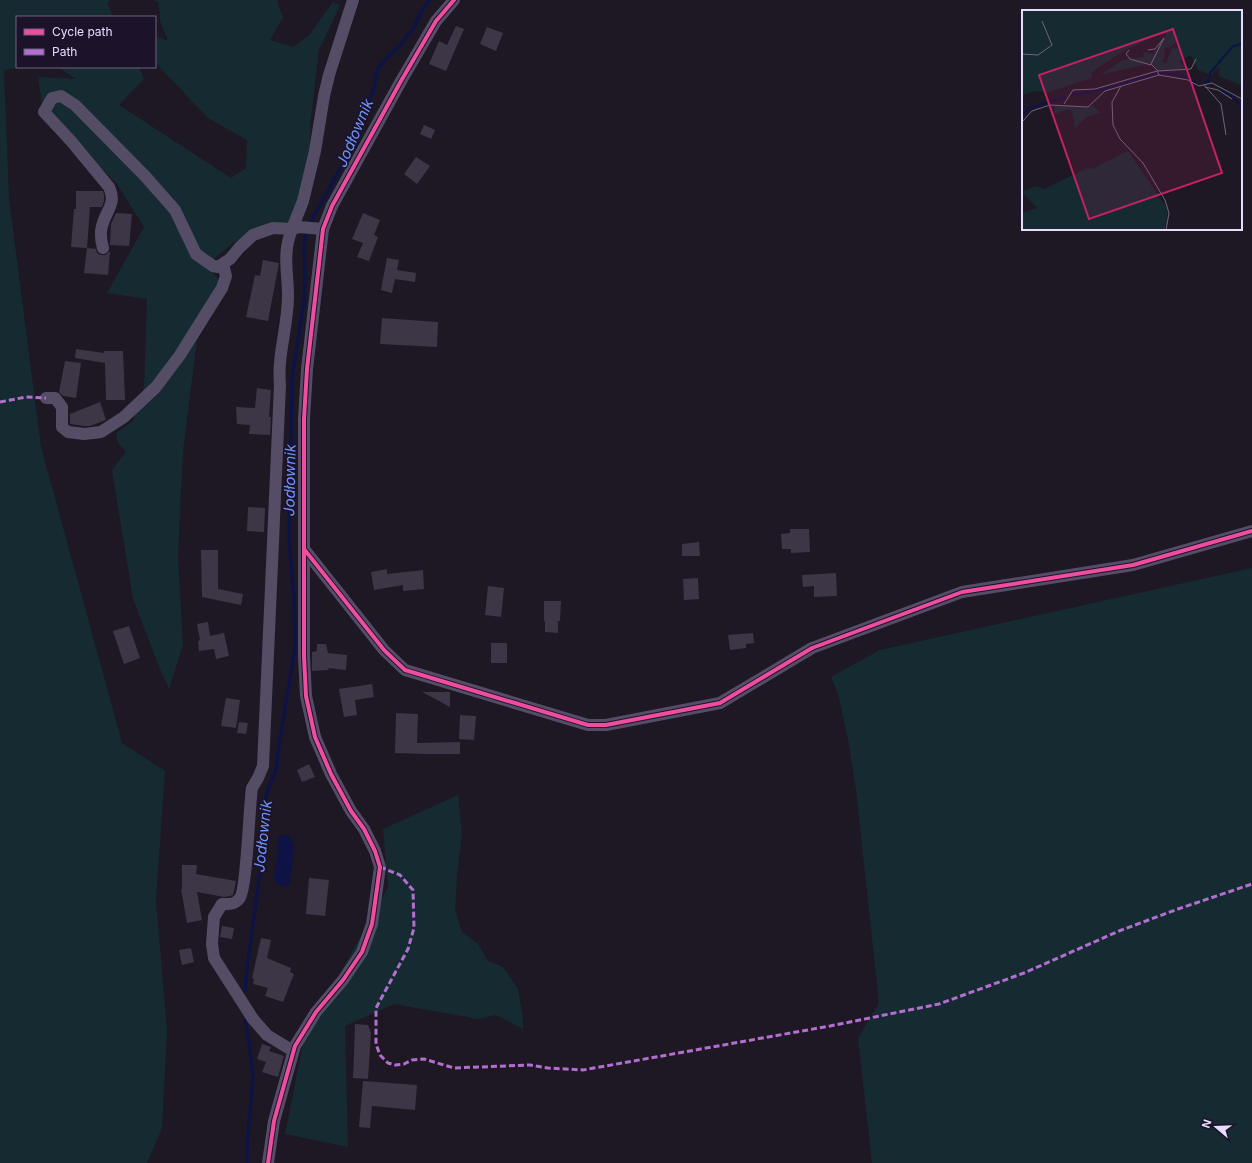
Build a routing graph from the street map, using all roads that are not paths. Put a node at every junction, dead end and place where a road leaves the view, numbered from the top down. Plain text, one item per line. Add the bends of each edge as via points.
1 (353, 0) edge
2 (454, 0) edge
3 (292, 229) junction
4 (323, 229) junction
5 (103, 248) dead end
6 (223, 264) junction
7 (46, 398) dead end
8 (1252, 531) edge
9 (304, 549) junction
10 (293, 1051) junction
11 (268, 1163) edge

1 - 3 street via 329,75 303,201
2 - 4 street via 436,21 409,68 332,206
3 - 4 street
3 - 6 street via 272,228 253,235
3 - 10 street via 288,240 288,297 279,372 263,766 252,788 241,898 234,904 222,904 219,908 214,917 212,944 214,958 253,1019 268,1035
4 - 9 street via 304,419
5 - 6 street via 101,227 112,204 113,195 71,140 44,112 52,98 61,96 76,105 175,210 196,254 213,266
6 - 7 street via 226,276 216,300 156,388 124,417 101,432 68,432 62,427 62,408 55,398
8 - 9 street via 1133,565 962,592 812,648 720,703 606,725 588,725 405,670 384,650
9 - 10 street via 306,696 315,736 335,780 375,851 380,867 372,924 362,952 316,1012
10 - 11 street via 274,1121

